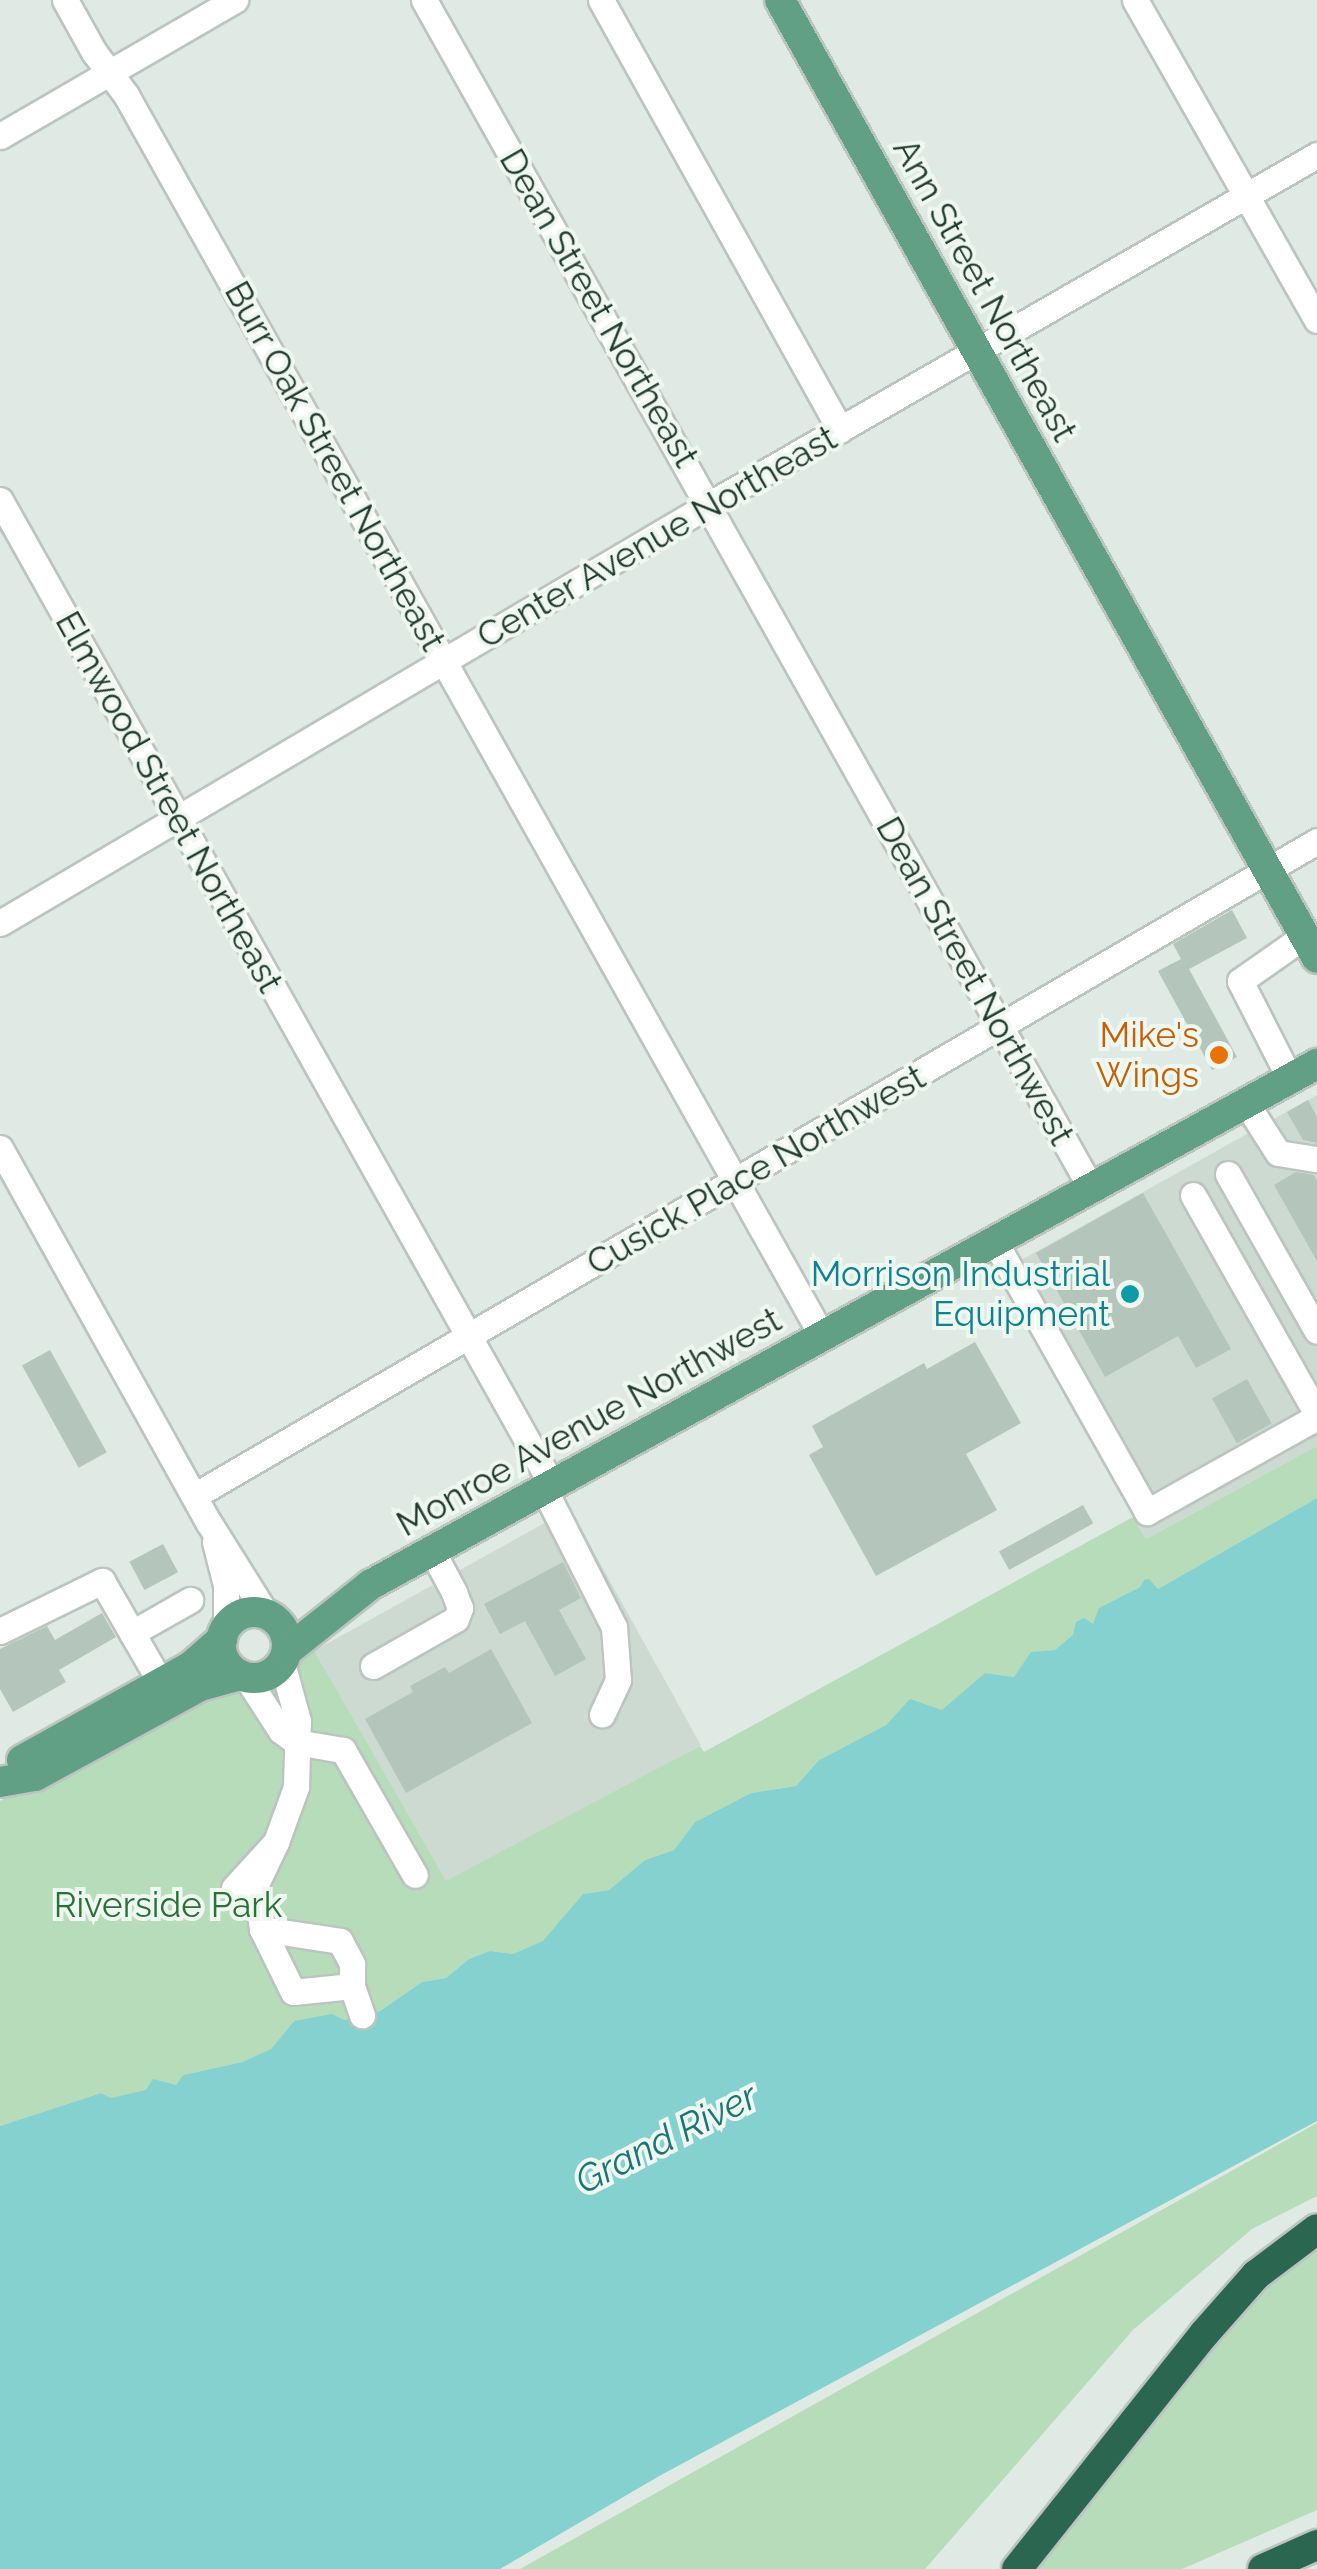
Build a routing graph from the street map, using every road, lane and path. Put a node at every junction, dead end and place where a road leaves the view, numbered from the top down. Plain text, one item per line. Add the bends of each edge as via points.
1 (65, 0) edge
2 (236, 0) edge
3 (424, 0) edge
4 (601, 0) edge
5 (780, 0) edge
6 (1136, 0) edge
7 (113, 71) junction
8 (0, 136) edge
9 (1317, 155) edge
10 (1247, 197) junction
11 (1317, 320) edge
12 (976, 352) junction
13 (840, 430) junction
14 (0, 500) edge
15 (710, 504) junction
16 (445, 661) junction
17 (859, 774) joint
18 (178, 819) junction
19 (1317, 841) edge
20 (1267, 871) junction
21 (0, 923) edge
22 (1310, 947) edge
23 (1000, 1027) junction
24 (1304, 1072) edge
25 (1246, 1104) junction
26 (0, 1148) edge
27 (1317, 1159) edge
28 (1228, 1174) dead end
29 (735, 1182) junction
30 (1090, 1188) junction
31 (1193, 1194) dead end
32 (995, 1242) junction
33 (1310, 1302) edge
34 (1268, 1327) junction
35 (1317, 1331) edge
36 (822, 1336) junction
37 (470, 1337) junction
38 (1317, 1416) edge
39 (548, 1487) junction
40 (194, 1496) junction
41 (210, 1522) junction
42 (432, 1551) junction
43 (370, 1586) junction
44 (190, 1600) dead end
45 (270, 1616) junction
46 (0, 1630) edge
47 (224, 1633) junction
48 (132, 1634) junction
49 (284, 1657) junction
50 (373, 1666) dead end
51 (244, 1676) junction
52 (166, 1692) junction
53 (602, 1714) dead end
54 (296, 1742) junction
55 (2, 1775) edge
56 (276, 1842) junction
57 (416, 1875) dead end
58 (234, 1888) dead end
59 (262, 1929) junction
60 (352, 1986) junction
61 (362, 2015) dead end
62 (1317, 2230) edge
63 (1317, 2545) edge
64 (1017, 2569) edge
65 (1263, 2569) edge

1 - 7 street, Burr Oak Street Northeast via 94,52
2 - 7 street
3 - 15 street, Dean Street Northeast
4 - 13 street
5 - 12 main road, Ann Street Northeast
6 - 10 street
7 - 8 street
7 - 16 street, Burr Oak Street Northeast
9 - 10 street, Center Avenue Northeast
10 - 11 street
10 - 12 street, Center Avenue Northeast
12 - 13 street, Center Avenue Northeast
12 - 20 main road, Ann Street Northeast
13 - 15 street, Center Avenue Northeast
14 - 18 street, Elmwood Street Northeast
15 - 16 street, Center Avenue Northeast
15 - 17 street, Dean Street Northeast
16 - 18 street, Center Avenue Northeast
16 - 29 street, Burr Oak Street Northeast
17 - 23 street, Dean Street Northwest
18 - 21 street, Center Avenue Northeast
18 - 37 street, Elmwood Street Northeast
19 - 20 street, Cusick Place Northwest
20 - 22 main road, Ann Street Northeast
20 - 23 street, Cusick Place Northwest
22 - 24 street via 1240,981
23 - 29 street, Cusick Place Northwest
23 - 30 street, Dean Street Northwest
24 - 25 main road, Monroe Avenue Northwest
25 - 27 street via 1278,1153
25 - 30 main road, Monroe Avenue Northwest
26 - 40 street
28 - 33 street
29 - 36 street, Burr Oak Street Northeast
29 - 37 street, Cusick Place Northwest
30 - 32 main road, Monroe Avenue Northwest
31 - 34 street
32 - 36 main road, Monroe Avenue Northwest
32 - 38 street via 1147,1512
33 - 34 street
33 - 35 street
34 - 38 street
36 - 39 main road, Monroe Avenue Northwest
37 - 39 street, Elmwood Street Northeast
37 - 40 street, Cusick Place Northwest
39 - 42 main road, Monroe Avenue Northwest
39 - 53 street, Elmwood Street Northeast via 614,1627 618,1680
40 - 41 street
41 - 45 street
41 - 47 street via 226,1585
42 - 43 main road, Monroe Avenue Northwest
42 - 50 street via 460,1608 456,1619
43 - 45 main road, Monroe Avenue Northwest
43 - 49 main road, Monroe Avenue Northwest
44 - 48 street
45 - 47 main road via 248,1612
45 - 49 main road via 285,1632
46 - 48 street via 102,1580
47 - 51 main road via 224,1656
47 - 52 main road
48 - 52 street
49 - 51 main road via 262,1677
49 - 54 street
51 - 52 main road
51 - 54 street via 281,1732
52 - 55 main road via 35,1776
54 - 56 street via 296,1787
54 - 57 street via 342,1750
56 - 58 street
56 - 59 street via 256,1884
59 - 60 street via 340,1941 352,1964
59 - 60 street via 293,1992
60 - 61 street
62 - 64 highway via 1256,2276 1217,2319
63 - 65 highway

